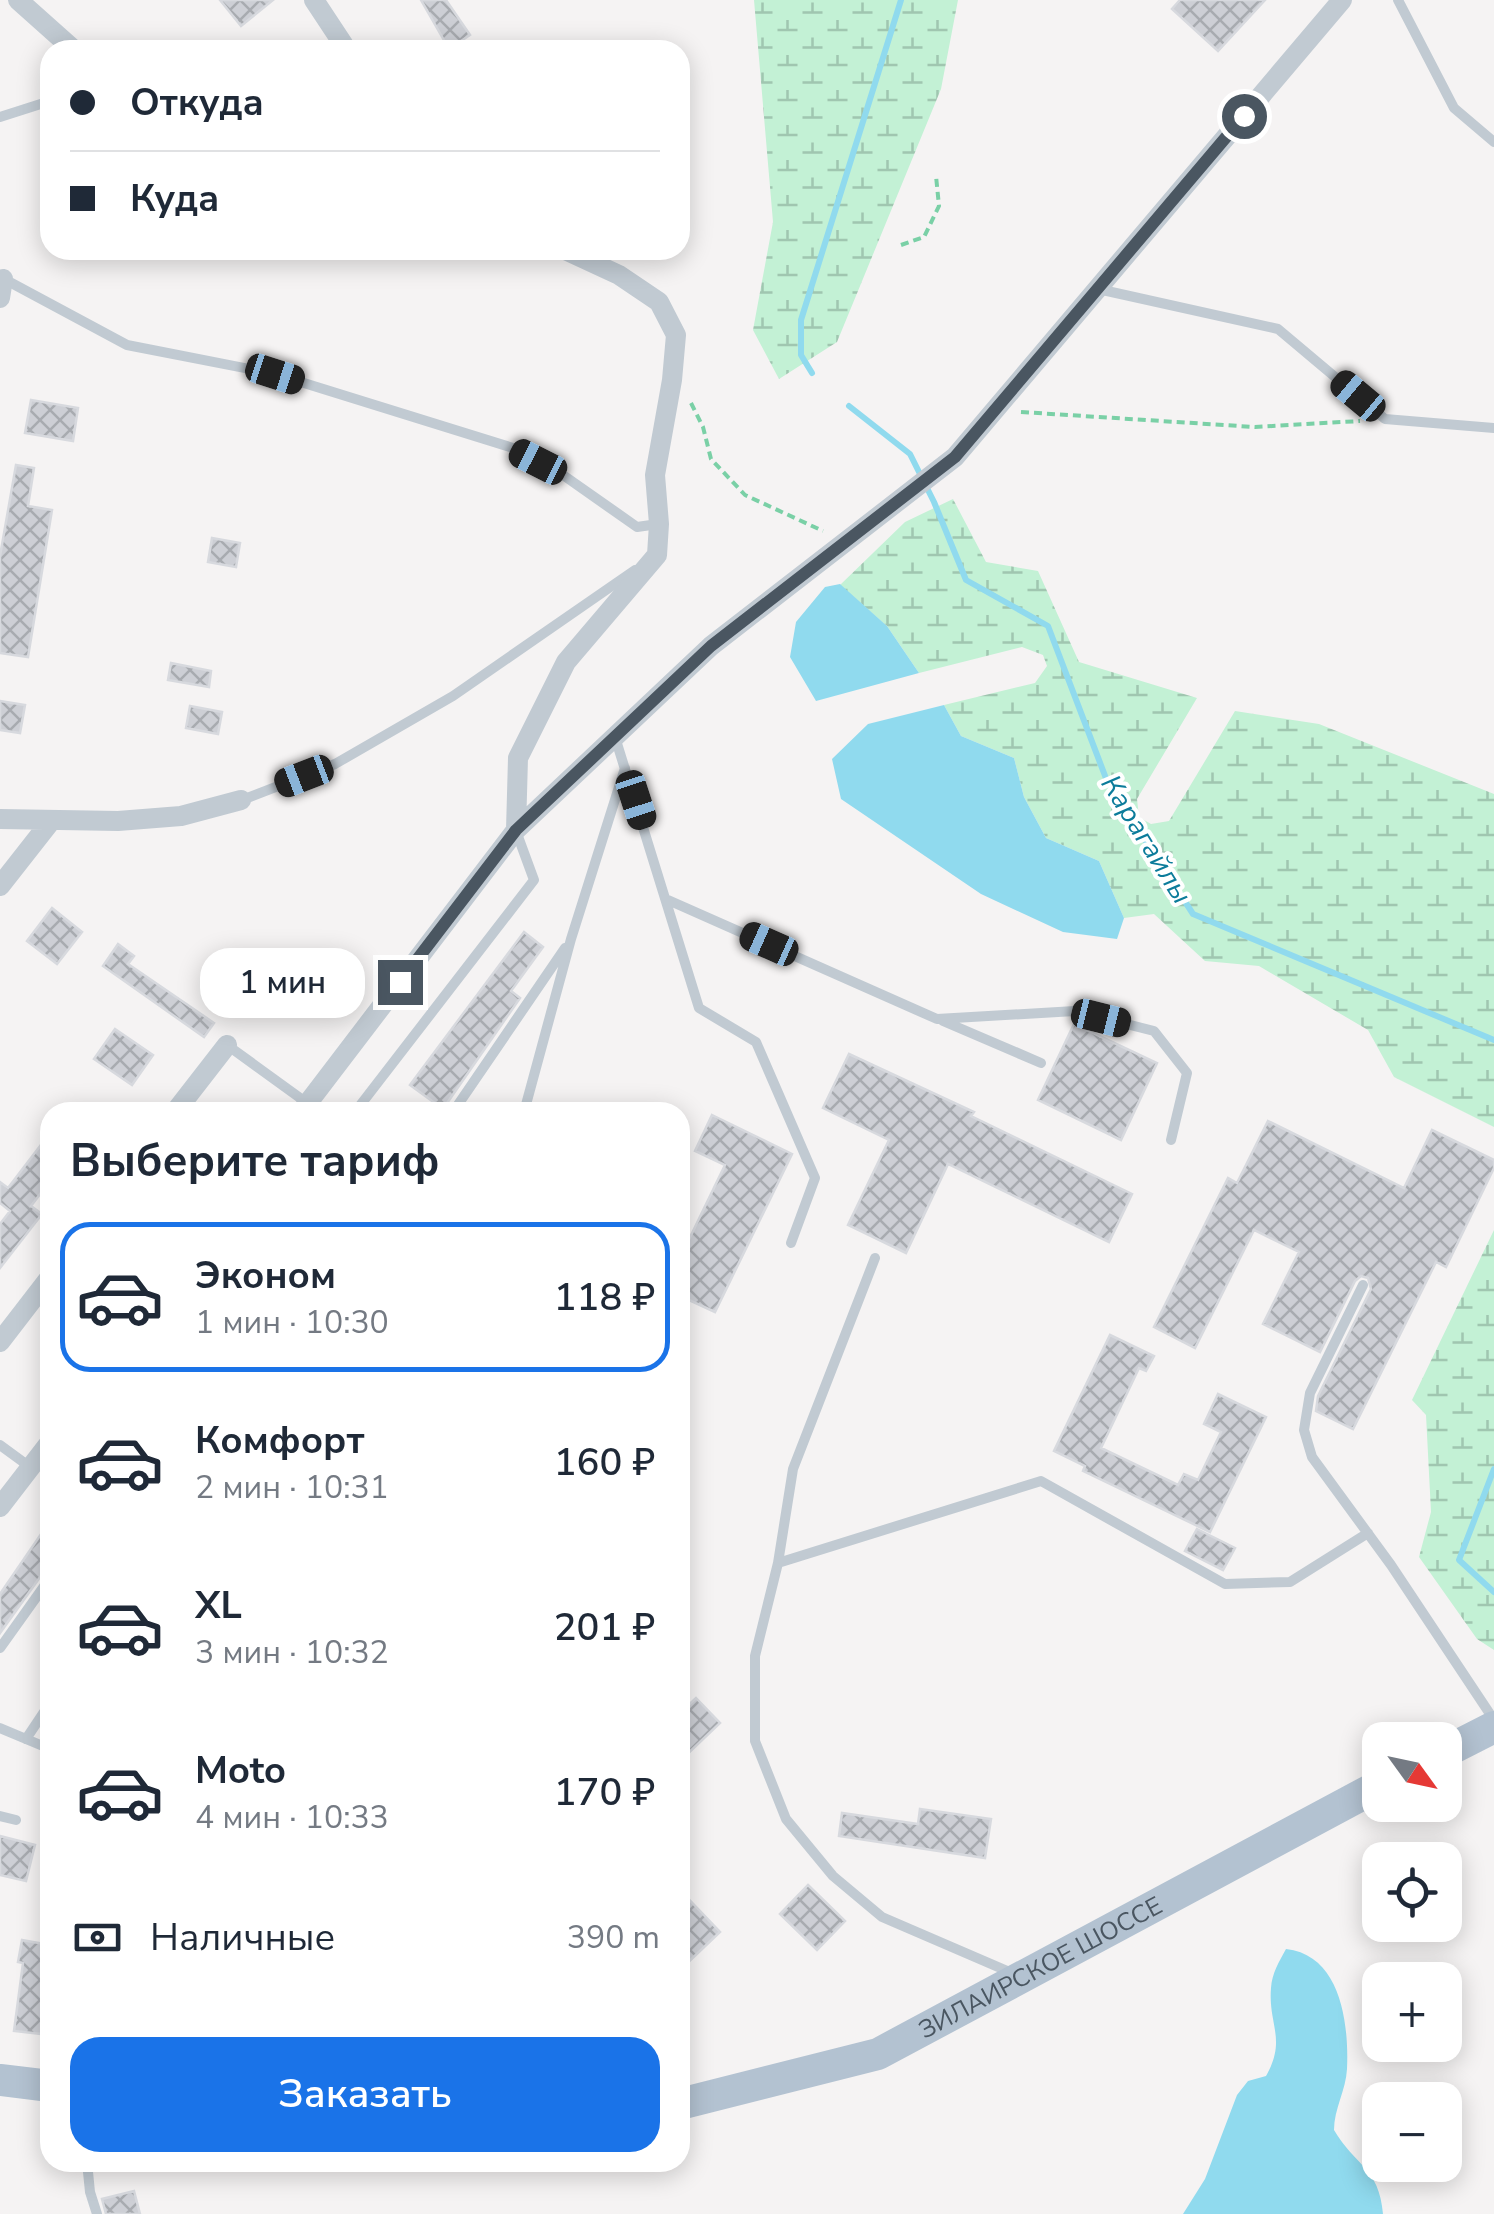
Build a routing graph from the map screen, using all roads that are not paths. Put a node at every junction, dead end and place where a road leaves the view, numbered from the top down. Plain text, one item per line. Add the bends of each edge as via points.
1 (18, 0) edge
2 (314, 0) edge
3 (1342, 0) edge
4 (1398, 0) edge
5 (63, 40) edge
6 (340, 40) edge
7 (40, 104) edge
8 (0, 117) edge
9 (1494, 142) edge
10 (586, 260) edge
11 (1, 284) edge
12 (1097, 289) junction
13 (1494, 428) edge
14 (659, 524) junction
15 (657, 555) junction
16 (615, 736) junction
17 (626, 767) junction
18 (241, 800) joint
19 (0, 820) edge
20 (51, 821) junction
21 (516, 830) junction
22 (0, 886) edge
23 (668, 900) junction
24 (570, 940) junction
25 (937, 1019) junction
26 (227, 1045) joint
27 (1041, 1063) dead end
28 (184, 1102) edge
29 (297, 1102) edge
30 (309, 1102) edge
31 (362, 1102) edge
32 (459, 1102) edge
33 (527, 1102) edge
34 (1171, 1140) dead end
35 (791, 1244) dead end
36 (875, 1258) dead end
37 (1363, 1286) dead end
38 (40, 1290) edge
39 (0, 1342) edge
40 (0, 1446) edge
41 (40, 1455) edge
42 (30, 1468) junction
43 (0, 1508) edge
44 (1368, 1533) junction
45 (778, 1564) junction
46 (40, 1592) edge
47 (0, 1648) edge
48 (40, 1718) edge
49 (1494, 1723) edge
50 (0, 1728) edge
51 (26, 1738) junction
52 (1462, 1742) edge
53 (40, 1744) edge
54 (1362, 1795) edge
55 (0, 1816) edge
56 (16, 1820) dead end
57 (1022, 1977) junction
58 (0, 2080) edge
59 (40, 2085) edge
60 (690, 2101) edge
61 (88, 2172) edge
62 (97, 2214) edge

1 - 5 street
2 - 6 street
3 - 12 street
4 - 9 lane via 1454,108
7 - 8 lane
10 - 14 street via 659,302 676,335 656,475
11 - 14 lane via 127,345 275,374 512,448 638,527
12 - 13 lane via 1278,329 1385,419
12 - 16 street via 955,457 711,646
14 - 15 street
15 - 18 lane via 453,696 336,764
15 - 21 street via 566,662 518,758
16 - 17 lane
16 - 21 street
17 - 23 lane
17 - 24 lane
18 - 20 street via 181,816
19 - 20 street
20 - 22 street
21 - 30 street
21 - 31 lane via 534,880
23 - 25 lane
23 - 35 lane via 700,1008 756,1042 814,1178
24 - 32 lane
24 - 33 lane
25 - 27 lane
25 - 34 lane via 1075,1011 1154,1031 1187,1072
26 - 28 street
26 - 29 lane
36 - 45 lane via 793,1468
37 - 44 lane via 1310,1393 1304,1430 1312,1457
38 - 39 street
40 - 42 lane
41 - 42 street
42 - 43 street
44 - 45 lane via 1290,1582 1226,1584 1041,1481
44 - 49 lane
45 - 57 lane via 755,1656 755,1741 786,1819 833,1876 882,1917
46 - 47 lane
48 - 51 lane
49 - 52 main road
50 - 51 lane
51 - 53 lane
54 - 57 main road, ЗИЛАИРСКОЕ ШОССЕ
55 - 56 lane
57 - 60 main road, ЗИЛАИРСКОЕ ШОССЕ via 878,2054
58 - 59 main road
61 - 62 lane

